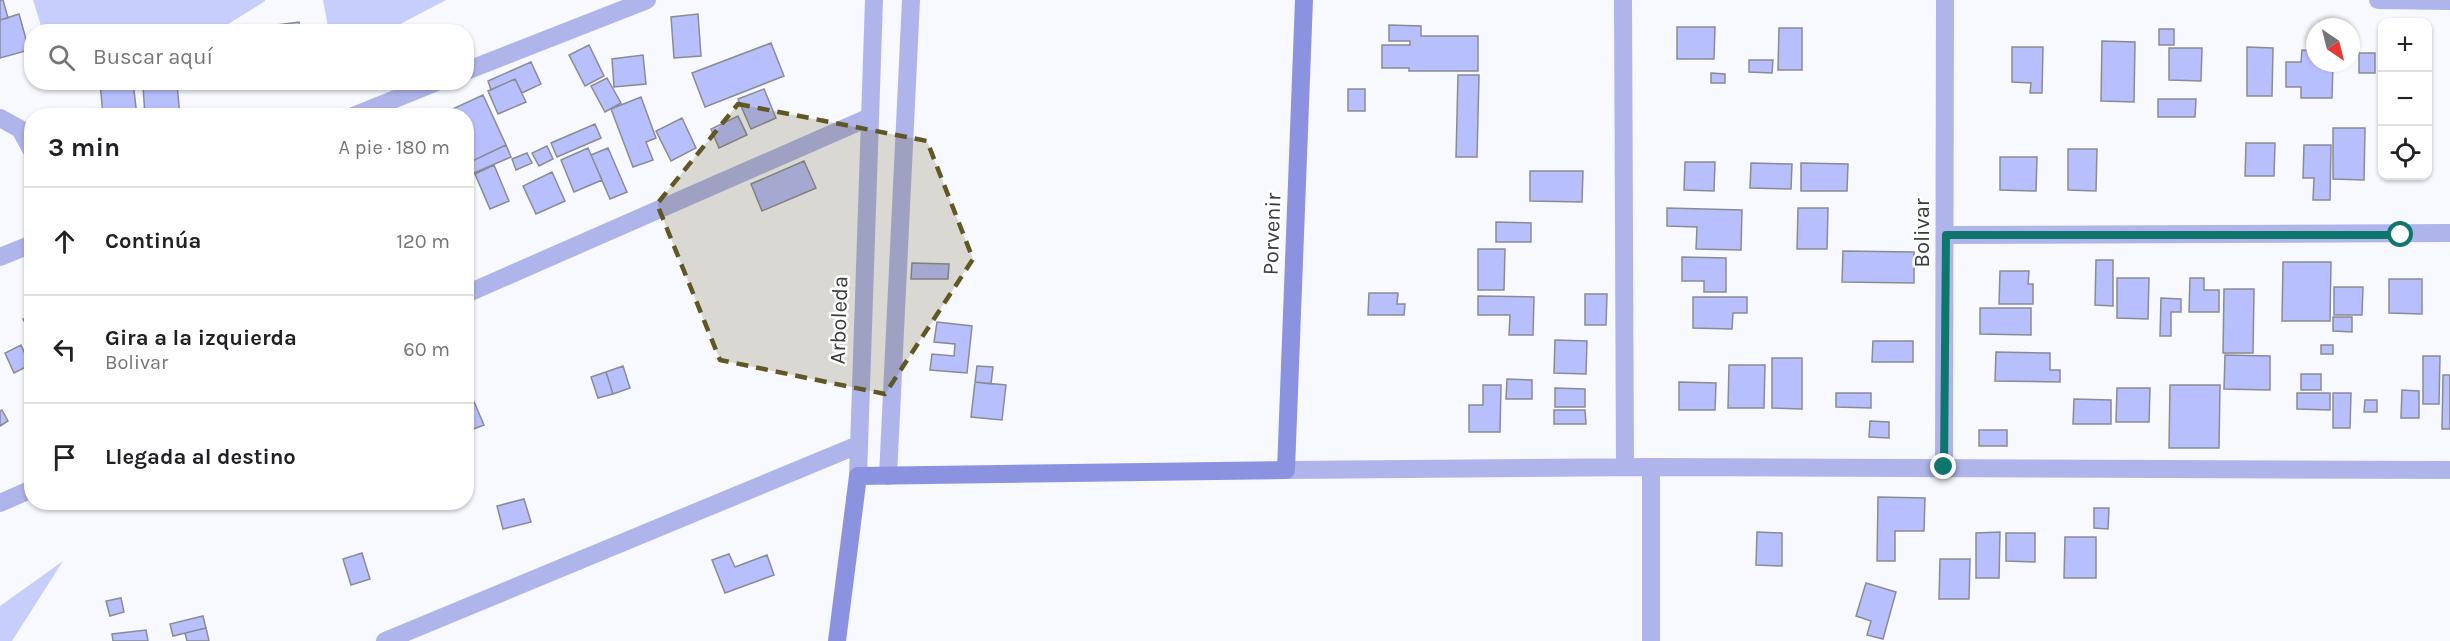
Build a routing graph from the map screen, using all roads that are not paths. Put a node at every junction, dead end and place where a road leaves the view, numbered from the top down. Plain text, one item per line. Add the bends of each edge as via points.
1 (647, 0) edge
2 (874, 0) edge
3 (911, 0) edge
4 (1304, 0) edge
5 (1623, 0) edge
6 (1945, 0) edge
7 (2378, 0) edge
8 (2450, 1) edge
9 (474, 68) edge
10 (417, 90) edge
11 (373, 108) edge
12 (870, 117) junction
13 (0, 118) edge
14 (24, 136) edge
15 (2450, 233) edge
16 (1946, 235) junction
17 (24, 247) edge
18 (0, 257) edge
19 (474, 290) edge
20 (858, 445) junction
21 (1625, 467) junction
22 (1651, 467) junction
23 (1944, 467) junction
24 (2450, 470) edge
25 (1286, 471) junction
26 (858, 476) junction
27 (888, 476) junction
28 (24, 492) edge
29 (0, 503) edge
30 (385, 641) edge
31 (837, 641) edge
32 (1651, 641) edge

1 - 9 street
2 - 12 street, Arboleda
3 - 27 street
4 - 25 street, Porvenir
5 - 21 street
6 - 16 street, Bolivar
7 - 8 street
10 - 11 street
12 - 19 street
12 - 20 street, Arboleda
13 - 14 street via 20,129
15 - 16 street
16 - 23 street, Bolivar
17 - 18 street
20 - 26 street, Arboleda
20 - 30 street
21 - 22 street
21 - 25 street
22 - 23 street
22 - 32 street
23 - 24 street
25 - 27 street
26 - 27 street
26 - 31 street, Arboleda
28 - 29 street

